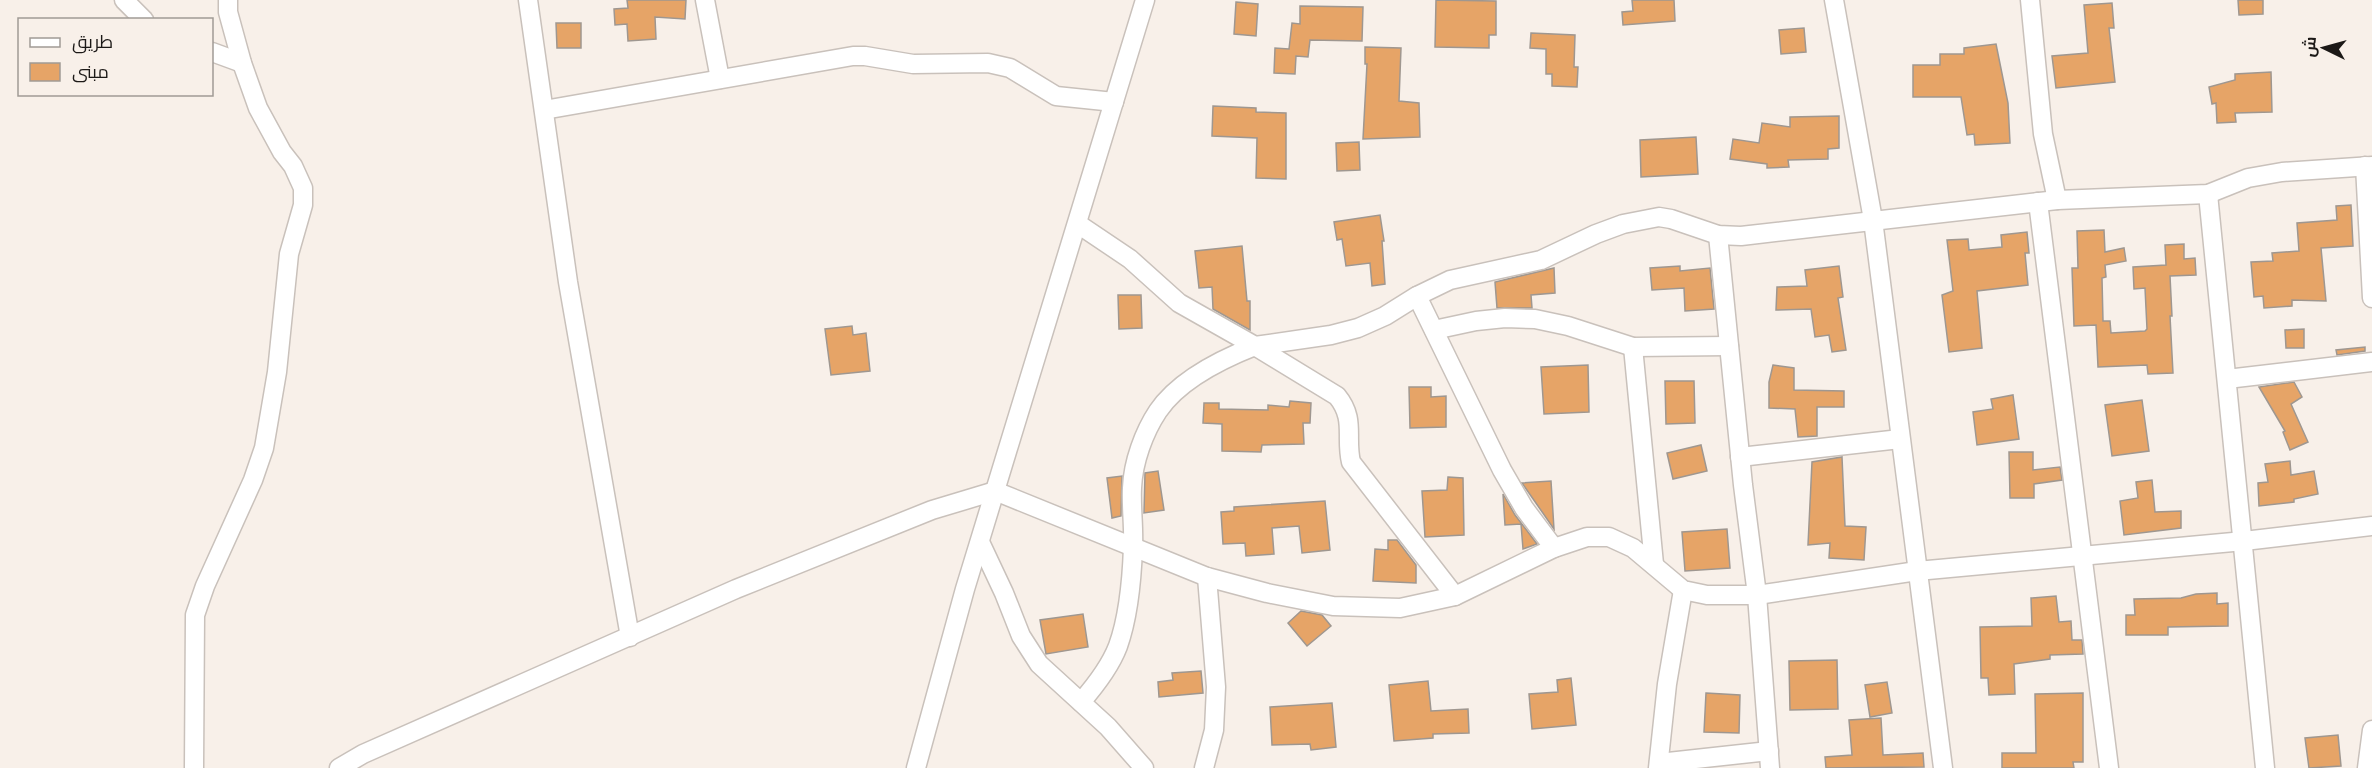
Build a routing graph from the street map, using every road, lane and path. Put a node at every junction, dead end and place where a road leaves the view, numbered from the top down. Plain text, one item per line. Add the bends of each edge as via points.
1 (124, 0) edge
2 (228, 0) edge
3 (528, 0) edge
4 (705, 0) edge
5 (1145, 0) edge
6 (1834, 0) edge
7 (2031, 0) edge
8 (142, 18) edge
9 (213, 52) edge
10 (242, 63) junction
11 (720, 79) junction
12 (1114, 102) junction
13 (544, 110) junction
14 (2369, 166) edge
15 (2208, 194) junction
16 (2057, 200) junction
17 (2038, 202) junction
18 (1873, 219) junction
19 (1078, 224) junction
20 (1718, 235) junction
21 (1416, 296) junction
22 (2372, 298) edge
23 (1434, 330) junction
24 (1256, 346) junction
25 (1633, 346) junction
26 (1729, 346) junction
27 (2372, 362) edge
28 (2227, 379) junction
29 (1900, 439) junction
30 (1740, 457) junction
31 (995, 491) junction
32 (2372, 526) edge
33 (2244, 541) junction
34 (980, 542) junction
35 (1133, 547) junction
36 (1554, 548) junction
37 (2083, 554) junction
38 (1654, 564) junction
39 (1917, 571) junction
40 (1207, 577) junction
41 (1683, 590) junction
42 (1757, 595) junction
43 (1455, 596) junction
44 (630, 637) junction
45 (1081, 702) junction
46 (2372, 730) edge
47 (1769, 760) edge
48 (1659, 765) edge
49 (194, 768) edge
50 (339, 768) edge
51 (916, 768) edge
52 (1144, 768) edge
53 (1204, 768) edge
54 (1943, 768) edge
55 (2109, 768) edge
56 (2265, 768) edge
57 (2367, 768) edge

1 - 8 street
2 - 10 street
3 - 13 street
4 - 11 street
5 - 12 street
6 - 18 street
7 - 16 street via 2043,134
9 - 10 street
10 - 49 street via 258,108 303,188 303,205 289,254 277,372 264,447 195,615
11 - 12 street via 853,56 913,64 988,63 1010,68 1056,96
11 - 13 street
12 - 19 street
13 - 44 street via 568,282
14 - 15 street via 2282,172 2248,178
14 - 22 street
15 - 16 street
15 - 28 street
16 - 17 street
17 - 18 street
17 - 37 street
18 - 20 street via 1741,236
18 - 29 street
19 - 24 street via 1130,259 1179,303
19 - 31 street
20 - 21 street via 1671,219 1646,219 1596,234 1541,260 1449,280
20 - 26 street
21 - 23 street
21 - 24 street via 1358,328
23 - 25 street via 1505,318 1535,320
23 - 36 street via 1502,470
24 - 35 street via 1190,381 1158,410 1144,437 1132,486
24 - 43 street via 1337,396 1345,405 1350,462
25 - 26 street
25 - 38 street
26 - 30 street
27 - 28 street
28 - 33 street
29 - 30 street
29 - 39 street
30 - 42 street
31 - 34 street
31 - 35 street
31 - 44 street via 903,522 736,589
32 - 33 street
33 - 37 street
33 - 56 street
34 - 45 street via 1021,636 1040,664
34 - 51 street
35 - 40 street
35 - 45 street via 1118,646 1097,684
36 - 38 street via 1587,537 1609,537
36 - 43 street
37 - 39 street
37 - 55 street
38 - 41 street
39 - 42 street
39 - 54 street
40 - 43 street via 1333,606 1400,608
40 - 53 street via 1216,687 1214,729
41 - 42 street via 1707,595
41 - 48 street via 1667,684
42 - 47 street
44 - 50 street
45 - 52 street
46 - 57 street
47 - 48 street

